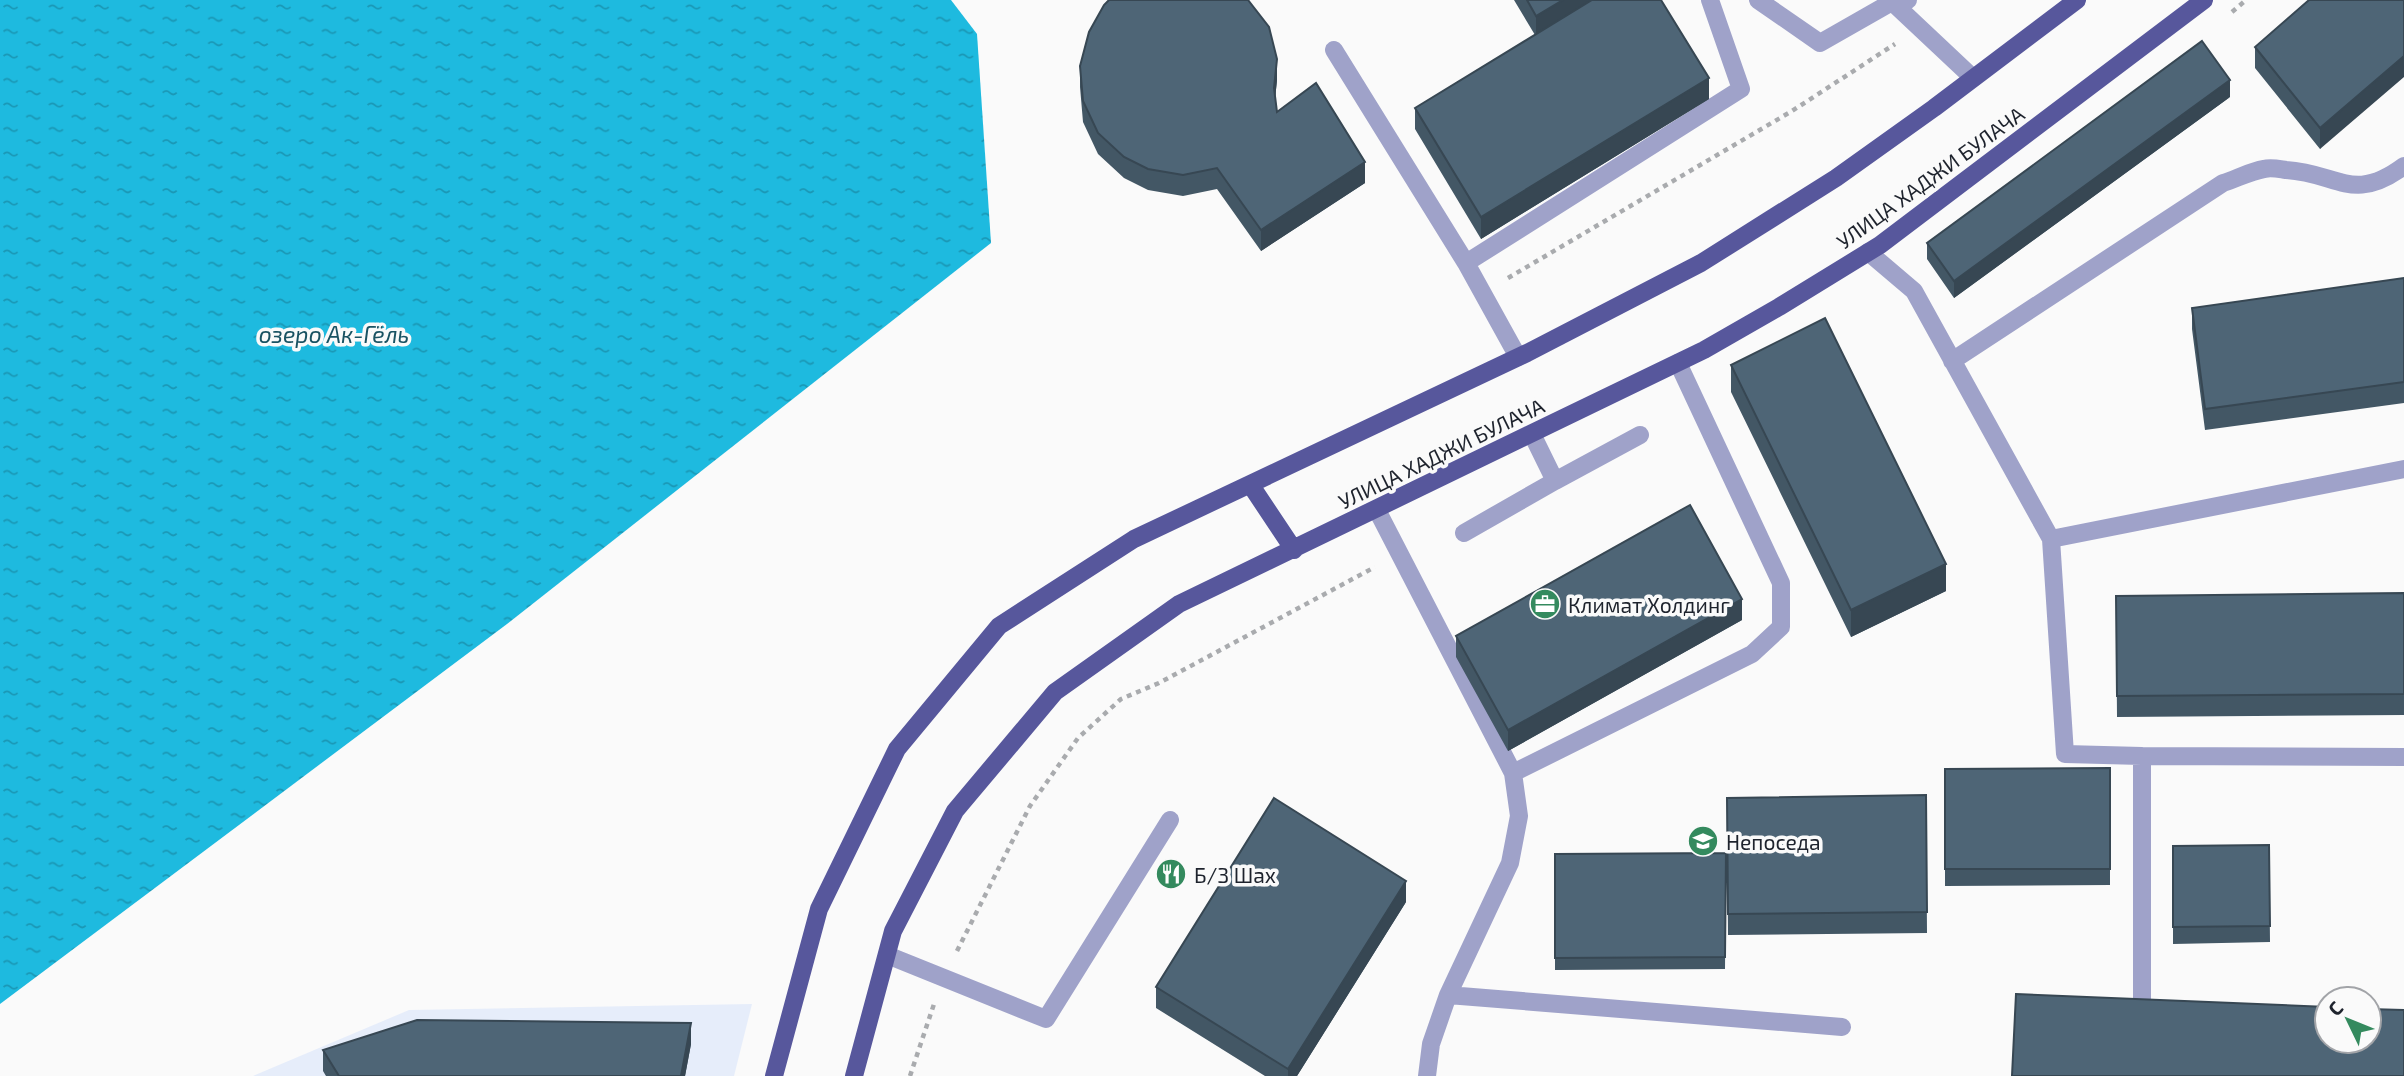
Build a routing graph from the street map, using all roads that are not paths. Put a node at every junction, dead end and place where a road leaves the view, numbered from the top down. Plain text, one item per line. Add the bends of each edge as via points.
1 (1710, 0) edge
2 (1758, 0) edge
3 (2077, 0) edge
4 (2204, 0) edge
5 (1896, 1) edge
6 (1334, 50) dead end
7 (1973, 78) junction
8 (2404, 166) edge
9 (1868, 252) junction
10 (1466, 263) junction
11 (1518, 357) junction
12 (1952, 361) junction
13 (1678, 363) junction
14 (1532, 433) junction
15 (1640, 435) dead end
16 (2404, 469) edge
17 (1555, 481) junction
18 (1250, 484) junction
19 (1377, 510) junction
20 (1464, 533) dead end
21 (2050, 539) junction
22 (1294, 550) junction
23 (2142, 756) junction
24 (2404, 757) edge
25 (1513, 773) junction
26 (1170, 820) dead end
27 (887, 955) junction
28 (1448, 995) junction
29 (2142, 1005) edge
30 (1842, 1027) dead end
31 (774, 1076) edge
32 (854, 1076) edge
33 (1427, 1076) edge

1 - 10 street via 1741,89
2 - 5 street via 1820,43
3 - 7 main road
4 - 9 main road, УЛИЦА ХАДЖИ БУЛАЧА
5 - 7 street
6 - 10 street
7 - 11 main road via 1836,178 1701,263
8 - 12 street via 2371,184 2351,186 2302,171 2265,168 2223,183
9 - 12 street via 1914,291
9 - 13 main road, УЛИЦА ХАДЖИ БУЛАЧА
10 - 11 street
11 - 18 main road
12 - 21 street
13 - 14 main road, УЛИЦА ХАДЖИ БУЛАЧА
13 - 25 street via 1781,583 1781,627 1752,654
14 - 17 street
14 - 19 main road, УЛИЦА ХАДЖИ БУЛАЧА
15 - 17 street
16 - 21 street
17 - 20 street
18 - 22 main road
18 - 31 main road via 1134,539 999,626 897,749 819,909
19 - 22 main road, УЛИЦА ХАДЖИ БУЛАЧА
19 - 25 street
21 - 23 street via 2066,754
22 - 27 main road, УЛИЦА ХАДЖИ БУЛАЧА via 1179,604 1055,692 955,811 893,932
23 - 24 street
23 - 29 street
25 - 28 street via 1519,816 1510,863
26 - 27 street via 1046,1019
27 - 32 main road, УЛИЦА ХАДЖИ БУЛАЧА
28 - 30 street
28 - 33 street via 1431,1044

